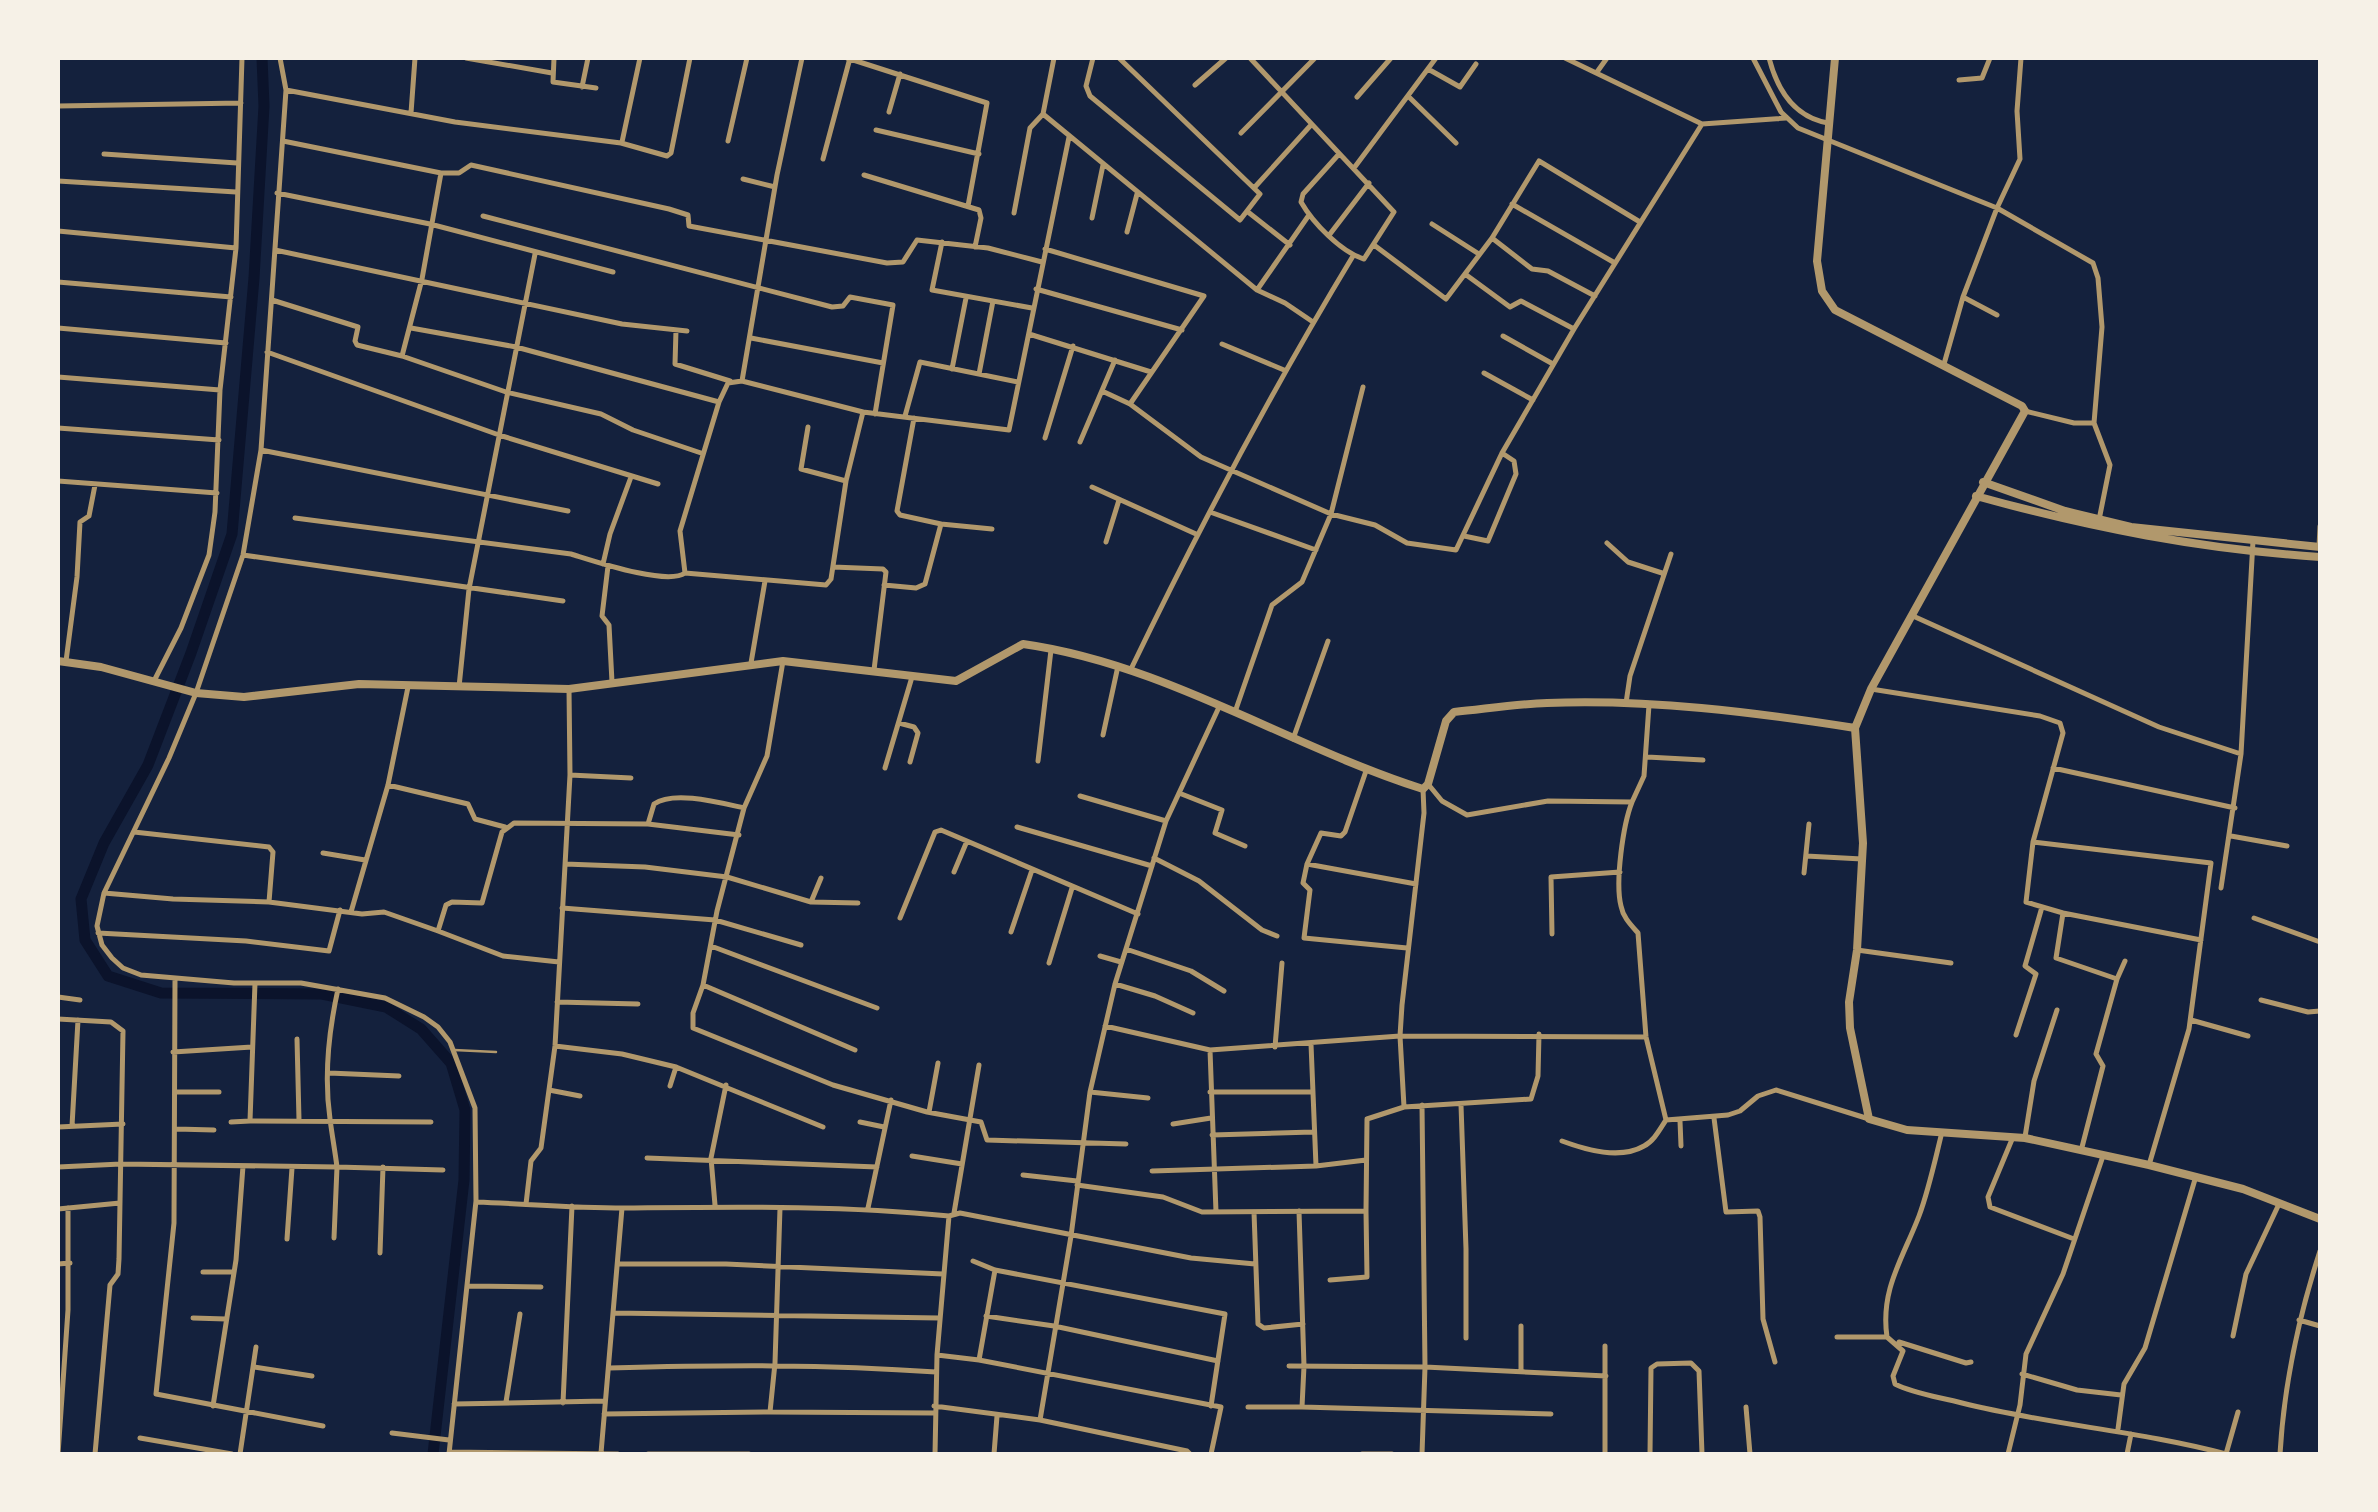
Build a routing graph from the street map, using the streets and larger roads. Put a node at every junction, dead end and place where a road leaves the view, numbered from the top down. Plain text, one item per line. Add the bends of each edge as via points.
1 (242, 58) edge
2 (280, 58) edge
3 (415, 58) edge
4 (466, 58) edge
5 (554, 58) edge
6 (588, 58) edge
7 (640, 58) edge
8 (690, 58) edge
9 (748, 58) edge
10 (802, 58) edge
11 (848, 58) edge
12 (1054, 58) edge
13 (1093, 58) edge
14 (1119, 58) edge
15 (1226, 58) edge
16 (1250, 58) edge
17 (1315, 58) edge
18 (1391, 58) edge
19 (1436, 58) edge
20 (1565, 58) edge
21 (1607, 58) edge
22 (1753, 58) edge
23 (1769, 58) edge
24 (1835, 58) edge
25 (1990, 58) edge
26 (2021, 58) edge
27 (1476, 64) dead end
28 (1428, 69) junction
29 (552, 72) junction
30 (1596, 73) junction
31 (900, 74) junction
32 (1958, 80) dead end
33 (1195, 85) dead end
34 (582, 87) junction
35 (596, 88) dead end
36 (286, 90) junction
37 (1281, 92) junction
38 (1357, 96) dead end
39 (1408, 96) junction
40 (241, 102) junction
41 (58, 106) edge
42 (889, 112) dead end
43 (411, 113) junction
44 (1042, 114) junction
45 (1786, 118) junction
46 (1702, 124) junction
47 (1831, 124) junction
48 (1311, 125) junction
49 (876, 130) dead end
50 (1241, 133) dead end
51 (1070, 136) junction
52 (1830, 138) junction
53 (282, 141) junction
54 (728, 142) dead end
55 (621, 143) junction
56 (1456, 143) dead end
57 (104, 154) dead end
58 (979, 154) junction
59 (1339, 154) junction
60 (823, 159) dead end
61 (237, 162) junction
62 (1104, 165) junction
63 (1354, 168) junction
64 (441, 173) junction
65 (864, 175) dead end
66 (743, 180) dead end
67 (58, 181) edge
68 (1368, 183) junction
69 (775, 186) junction
70 (1254, 188) junction
71 (236, 192) junction
72 (278, 193) junction
73 (1138, 194) junction
74 (1512, 204) junction
75 (968, 206) junction
76 (1997, 208) junction
77 (1248, 212) junction
78 (1014, 213) dead end
79 (1310, 215) junction
80 (482, 216) dead end
81 (1092, 218) dead end
82 (1640, 222) junction
83 (430, 224) junction
84 (1432, 224) dead end
85 (58, 231) edge
86 (1127, 232) dead end
87 (1330, 234) junction
88 (1492, 238) junction
89 (766, 240) junction
90 (942, 242) junction
91 (1290, 245) junction
92 (975, 246) junction
93 (1374, 246) junction
94 (236, 248) junction
95 (1045, 249) junction
96 (276, 250) junction
97 (536, 254) junction
98 (1479, 254) junction
99 (1353, 256) junction
100 (1042, 262) junction
101 (1615, 263) junction
102 (613, 272) dead end
103 (1465, 274) junction
104 (422, 280) junction
105 (58, 282) edge
106 (757, 286) junction
107 (1036, 289) junction
108 (1257, 290) junction
109 (1595, 296) junction
110 (1963, 297) junction
111 (231, 298) junction
112 (966, 298) junction
113 (272, 300) junction
114 (994, 301) junction
115 (526, 302) junction
116 (1032, 308) junction
117 (1998, 314) dead end
118 (1313, 322) junction
119 (58, 328) edge
120 (411, 328) junction
121 (1574, 328) junction
122 (676, 330) junction
123 (1182, 330) junction
124 (687, 331) dead end
125 (1030, 334) junction
126 (1504, 336) dead end
127 (751, 338) junction
128 (226, 342) junction
129 (1222, 344) dead end
130 (1073, 346) junction
131 (516, 347) junction
132 (268, 352) junction
133 (402, 356) junction
134 (1115, 360) junction
135 (883, 363) junction
136 (1554, 364) junction
137 (1944, 366) junction
138 (952, 369) junction
139 (1285, 370) junction
140 (1150, 372) junction
141 (979, 374) junction
142 (1484, 374) dead end
143 (58, 377) edge
144 (730, 381) junction
145 (742, 381) junction
146 (1019, 382) junction
147 (1363, 386) dead end
148 (220, 390) junction
149 (1102, 390) junction
150 (506, 392) junction
151 (1533, 400) junction
152 (719, 402) junction
153 (1130, 404) junction
154 (2024, 411) junction
155 (864, 412) junction
156 (875, 414) junction
157 (905, 416) junction
158 (914, 418) junction
159 (2094, 422) junction
160 (58, 428) edge
161 (808, 428) dead end
162 (498, 436) junction
163 (1045, 438) dead end
164 (220, 440) junction
165 (1080, 442) dead end
166 (261, 450) junction
167 (702, 453) junction
168 (1502, 453) junction
169 (1231, 470) junction
170 (631, 477) junction
171 (58, 481) edge
172 (846, 481) junction
173 (1983, 482) junction
174 (658, 484) dead end
175 (95, 485) junction
176 (1092, 487) dead end
177 (217, 493) junction
178 (488, 495) junction
179 (1976, 496) junction
180 (1119, 500) junction
181 (568, 511) dead end
182 (1210, 512) junction
183 (1332, 514) junction
184 (295, 518) dead end
185 (2099, 520) junction
186 (941, 524) junction
187 (992, 529) dead end
188 (2320, 530) edge
189 (1196, 534) junction
190 (1464, 536) junction
191 (2253, 541) junction
192 (1106, 542) dead end
193 (1607, 543) dead end
194 (479, 544) junction
195 (2320, 547) edge
196 (1316, 550) junction
197 (2252, 552) junction
198 (1671, 554) dead end
199 (243, 555) junction
200 (2320, 557) edge
201 (605, 565) junction
202 (833, 567) junction
203 (685, 573) junction
204 (1662, 573) junction
205 (765, 582) junction
206 (884, 586) junction
207 (469, 589) junction
208 (564, 601) dead end
209 (1913, 616) junction
210 (1328, 641) dead end
211 (1052, 648) junction
212 (62, 661) edge
213 (783, 661) junction
214 (751, 663) junction
215 (1118, 666) junction
216 (1130, 669) junction
217 (874, 670) junction
218 (912, 677) junction
219 (154, 681) junction
220 (409, 685) junction
221 (612, 685) junction
222 (458, 687) junction
223 (569, 689) junction
224 (1871, 689) junction
225 (196, 693) junction
226 (1626, 704) junction
227 (1649, 704) junction
228 (1220, 706) junction
229 (1234, 712) junction
230 (899, 723) junction
231 (1855, 728) junction
232 (1103, 735) dead end
233 (1293, 739) junction
234 (2241, 754) junction
235 (1648, 758) junction
236 (1703, 760) dead end
237 (1038, 761) dead end
238 (910, 762) dead end
239 (884, 768) dead end
240 (2052, 768) junction
241 (1366, 771) junction
242 (570, 775) junction
243 (631, 778) dead end
244 (388, 785) junction
245 (1426, 786) junction
246 (1179, 793) junction
247 (1080, 796) dead end
248 (1632, 802) junction
249 (744, 808) junction
250 (2236, 808) junction
251 (1166, 821) junction
252 (567, 823) junction
253 (648, 824) junction
254 (1810, 824) dead end
255 (1016, 827) dead end
256 (505, 828) junction
257 (134, 832) junction
258 (739, 835) junction
259 (2231, 836) junction
260 (967, 841) junction
261 (2033, 842) junction
262 (1245, 846) dead end
263 (2287, 846) dead end
264 (323, 853) dead end
265 (1806, 856) junction
266 (1862, 858) junction
267 (366, 860) junction
268 (1153, 862) junction
269 (565, 864) junction
270 (1308, 864) junction
271 (1032, 870) junction
272 (954, 872) dead end
273 (1622, 872) junction
274 (1804, 872) dead end
275 (726, 876) junction
276 (822, 878) dead end
277 (1416, 884) junction
278 (1072, 888) junction
279 (2222, 888) dead end
280 (104, 892) junction
281 (269, 902) junction
282 (811, 902) junction
283 (858, 904) dead end
284 (2042, 907) junction
285 (562, 908) junction
286 (340, 910) junction
287 (352, 912) junction
288 (2063, 913) junction
289 (1138, 914) junction
290 (900, 918) dead end
291 (2254, 918) dead end
292 (715, 920) junction
293 (438, 931) junction
294 (1011, 932) dead end
295 (98, 933) junction
296 (1552, 934) dead end
297 (1278, 936) dead end
298 (2201, 940) junction
299 (2320, 942) edge
300 (711, 946) junction
301 (801, 946) dead end
302 (1408, 948) junction
303 (1126, 949) junction
304 (1857, 950) junction
305 (1100, 956) dead end
306 (2126, 961) dead end
307 (559, 962) junction
308 (1122, 962) junction
309 (1282, 962) dead end
310 (1050, 963) dead end
311 (1951, 963) dead end
312 (175, 978) junction
313 (2117, 979) junction
314 (255, 983) junction
315 (1115, 984) junction
316 (703, 985) junction
317 (1224, 991) dead end
318 (337, 992) junction
319 (58, 997) edge
320 (80, 1000) dead end
321 (2261, 1000) dead end
322 (557, 1002) junction
323 (638, 1004) dead end
324 (877, 1008) dead end
325 (2058, 1010) dead end
326 (2320, 1011) edge
327 (1193, 1013) dead end
328 (58, 1019) edge
329 (78, 1020) junction
330 (2191, 1020) junction
331 (1105, 1026) junction
332 (1539, 1034) junction
333 (2016, 1035) dead end
334 (1400, 1036) junction
335 (2248, 1036) dead end
336 (1646, 1037) junction
337 (297, 1039) dead end
338 (1311, 1044) junction
339 (555, 1046) junction
340 (252, 1047) junction
341 (1275, 1047) junction
342 (855, 1050) dead end
343 (1210, 1050) junction
344 (173, 1052) junction
345 (938, 1063) dead end
346 (979, 1065) dead end
347 (676, 1067) junction
348 (329, 1072) junction
349 (399, 1076) dead end
350 (726, 1085) junction
351 (670, 1086) dead end
352 (549, 1090) junction
353 (175, 1092) junction
354 (219, 1092) dead end
355 (1090, 1092) junction
356 (1210, 1092) junction
357 (1311, 1092) junction
358 (580, 1096) dead end
359 (1148, 1098) dead end
360 (891, 1100) junction
361 (1422, 1105) junction
362 (1461, 1105) junction
363 (1404, 1108) junction
364 (928, 1112) junction
365 (1212, 1118) junction
366 (1714, 1118) junction
367 (330, 1119) junction
368 (1869, 1119) junction
369 (250, 1120) junction
370 (299, 1120) junction
371 (969, 1120) junction
372 (1666, 1120) junction
373 (1680, 1121) junction
374 (231, 1122) dead end
375 (431, 1122) dead end
376 (860, 1122) dead end
377 (123, 1124) junction
378 (1173, 1124) dead end
379 (72, 1126) junction
380 (58, 1127) edge
381 (822, 1128) dead end
382 (884, 1128) junction
383 (176, 1129) junction
384 (214, 1130) dead end
385 (1313, 1132) junction
386 (1942, 1132) junction
387 (1212, 1135) junction
388 (2013, 1137) junction
389 (2025, 1138) junction
390 (1562, 1141) dead end
391 (1083, 1144) junction
392 (1126, 1144) dead end
393 (1681, 1146) dead end
394 (2081, 1151) junction
395 (912, 1156) dead end
396 (2102, 1156) junction
397 (647, 1158) dead end
398 (711, 1158) junction
399 (1366, 1160) junction
400 (120, 1164) junction
401 (962, 1164) junction
402 (176, 1165) junction
403 (2149, 1165) junction
404 (243, 1166) junction
405 (1316, 1166) junction
406 (58, 1167) edge
407 (336, 1167) junction
408 (383, 1167) junction
409 (877, 1167) junction
410 (292, 1168) junction
411 (1214, 1168) junction
412 (443, 1170) dead end
413 (1152, 1171) dead end
414 (1022, 1174) dead end
415 (2196, 1176) junction
416 (1077, 1183) junction
417 (120, 1202) junction
418 (476, 1202) junction
419 (526, 1204) junction
420 (2279, 1204) junction
421 (715, 1205) junction
422 (572, 1206) junction
423 (68, 1208) junction
424 (622, 1208) junction
425 (780, 1208) junction
426 (868, 1208) junction
427 (58, 1209) edge
428 (1366, 1210) junction
429 (1298, 1211) junction
430 (1216, 1212) junction
431 (1254, 1212) junction
432 (951, 1215) junction
433 (2320, 1219) edge
434 (1071, 1236) junction
435 (286, 1238) dead end
436 (334, 1238) dead end
437 (2074, 1240) junction
438 (2320, 1251) edge
439 (380, 1253) dead end
440 (973, 1261) dead end
441 (70, 1263) junction
442 (58, 1264) edge
443 (619, 1264) junction
444 (1255, 1264) junction
445 (778, 1266) junction
446 (996, 1270) junction
447 (203, 1272) dead end
448 (234, 1272) junction
449 (943, 1274) junction
450 (1330, 1280) dead end
451 (1063, 1283) junction
452 (467, 1286) junction
453 (541, 1287) dead end
454 (614, 1313) junction
455 (520, 1314) dead end
456 (776, 1315) junction
457 (986, 1316) junction
458 (193, 1318) dead end
459 (939, 1318) junction
460 (226, 1319) junction
461 (2299, 1320) junction
462 (1303, 1324) junction
463 (1054, 1326) junction
464 (1521, 1326) dead end
465 (2320, 1326) edge
466 (2232, 1336) dead end
467 (1837, 1337) dead end
468 (1466, 1338) dead end
469 (1889, 1339) junction
470 (1605, 1346) dead end
471 (256, 1347) dead end
472 (937, 1356) junction
473 (979, 1360) junction
474 (1218, 1360) junction
475 (1776, 1362) dead end
476 (1970, 1362) dead end
477 (775, 1363) junction
478 (1289, 1366) dead end
479 (1304, 1366) junction
480 (254, 1367) junction
481 (1425, 1367) junction
482 (609, 1368) junction
483 (1521, 1371) junction
484 (936, 1372) junction
485 (1047, 1374) junction
486 (2022, 1374) junction
487 (312, 1376) dead end
488 (1606, 1376) junction
489 (2121, 1395) junction
490 (606, 1401) junction
491 (506, 1402) junction
492 (562, 1402) junction
493 (454, 1404) junction
494 (213, 1406) junction
495 (1211, 1406) junction
496 (1248, 1407) dead end
497 (1302, 1407) junction
498 (1746, 1407) dead end
499 (934, 1410) junction
500 (1422, 1411) junction
501 (246, 1412) junction
502 (770, 1412) junction
503 (2238, 1412) dead end
504 (604, 1414) junction
505 (1551, 1414) dead end
506 (998, 1416) junction
507 (2017, 1417) junction
508 (1040, 1420) junction
509 (323, 1426) dead end
510 (2118, 1430) junction
511 (392, 1433) dead end
512 (2131, 1434) junction
513 (140, 1438) dead end
514 (449, 1440) junction
515 (600, 1452) edge
516 (208, 1453) edge
517 (449, 1453) edge
518 (1191, 1453) edge
519 (58, 1454) edge
520 (95, 1454) edge
521 (232, 1454) edge
522 (240, 1454) edge
523 (618, 1454) edge
524 (648, 1454) edge
525 (749, 1454) edge
526 (934, 1454) edge
527 (994, 1454) edge
528 (1203, 1454) edge
529 (1211, 1454) edge
530 (1362, 1454) edge
531 (1392, 1454) edge
532 (1422, 1454) edge
533 (1605, 1454) edge
534 (1650, 1454) edge
535 (1702, 1454) edge
536 (1750, 1454) edge
537 (2008, 1454) edge
538 (2127, 1454) edge
539 (2226, 1454) edge
540 (2280, 1454) edge

1 - 40 street
2 - 36 street
3 - 43 street
4 - 29 street
5 - 29 street
6 - 34 street
7 - 55 street
8 - 55 street via 670,156
9 - 54 street
10 - 69 street
11 - 31 street
11 - 60 street
12 - 44 street
13 - 77 street via 1090,96 1237,220
14 - 70 street
15 - 33 street
16 - 37 street
17 - 37 street
18 - 38 street
19 - 28 street
20 - 30 street
21 - 30 street
22 - 45 street
23 - 47 street via 1788,102 1802,115
24 - 47 street
25 - 32 street via 1982,78
26 - 76 street via 2020,159
27 - 28 street via 1460,87
28 - 39 street
29 - 34 street via 556,84
30 - 46 street
31 - 42 street
31 - 58 street via 987,104
34 - 35 street
36 - 43 street
36 - 53 street
37 - 48 street
37 - 50 street
39 - 56 street
39 - 63 street
40 - 41 street
40 - 61 street
43 - 55 street
44 - 51 street
44 - 78 street via 1030,128
45 - 46 street
45 - 52 street via 1812,136
46 - 82 street
47 - 52 street
48 - 59 street
48 - 70 street
49 - 58 street
51 - 62 street
51 - 95 street
52 - 76 street
52 - 137 street via 1816,262 1822,292 1835,310
53 - 64 street
53 - 72 street
57 - 61 street
58 - 75 street
59 - 63 street
59 - 79 street via 1301,197
61 - 71 street
62 - 73 street
62 - 81 street
63 - 68 street
64 - 83 street
64 - 89 street via 470,166 669,209 688,215 689,226
65 - 75 street
66 - 69 street
67 - 71 street
68 - 87 street
68 - 93 street via 1394,212
69 - 89 street
70 - 77 street via 1260,198
71 - 94 street
72 - 83 street
72 - 96 street
73 - 86 street
73 - 108 street
74 - 82 street via 1539,162
74 - 88 street
74 - 101 street
75 - 92 street via 980,214
76 - 110 street
76 - 159 street via 2092,263 2102,328
77 - 91 street
79 - 87 street
79 - 91 street
80 - 106 street
82 - 101 street
83 - 97 street
83 - 104 street
84 - 98 street
85 - 94 street
87 - 99 street
88 - 98 street
88 - 109 street via 1532,269
89 - 90 street via 898,264 917,240
89 - 106 street
90 - 92 street
90 - 112 street via 932,290
91 - 108 street
92 - 100 street
93 - 99 street via 1364,259
93 - 103 street via 1444,298
94 - 111 street
95 - 100 street
95 - 123 street via 1204,296
96 - 104 street
96 - 113 street
97 - 102 street
97 - 115 street
98 - 103 street
99 - 118 street
100 - 107 street
101 - 109 street
103 - 121 street via 1510,307 1521,300
104 - 115 street
104 - 120 street
105 - 111 street
106 - 127 street
106 - 135 street via 838,308 850,297 893,305
107 - 116 street
107 - 123 street
108 - 118 street
109 - 121 street
110 - 117 street
110 - 137 street
111 - 128 street
112 - 114 street
112 - 138 street
113 - 132 street
113 - 133 street via 358,326 357,345
114 - 116 street
114 - 141 street
115 - 122 street
115 - 131 street
116 - 125 street
118 - 139 street
119 - 128 street
120 - 131 street
120 - 133 street
121 - 136 street
122 - 124 street
122 - 144 street via 675,364
123 - 140 street
125 - 130 street
125 - 146 street
126 - 136 street
127 - 135 street
127 - 145 street
128 - 148 street
129 - 139 street
130 - 134 street
130 - 163 street
131 - 150 street
131 - 152 street
132 - 162 street
132 - 166 street
133 - 150 street
134 - 140 street
134 - 149 street
135 - 156 street
136 - 151 street
137 - 154 street
138 - 141 street
138 - 157 street via 919,362
139 - 169 street
140 - 153 street
141 - 146 street
142 - 151 street
143 - 148 street
144 - 145 street
144 - 152 street
145 - 155 street
146 - 158 street via 1009,430
147 - 183 street
148 - 164 street
149 - 153 street
149 - 165 street
150 - 162 street
150 - 167 street via 601,414
151 - 168 street
152 - 167 street
153 - 169 street via 1184,446
154 - 159 street
154 - 173 street
155 - 156 street
155 - 172 street
156 - 157 street
157 - 158 street
158 - 186 street via 897,511
159 - 185 street via 2110,465
160 - 164 street
161 - 172 street via 801,468
162 - 170 street
162 - 178 street
164 - 177 street
166 - 178 street
166 - 199 street
167 - 203 street via 680,531
168 - 190 street
168 - 190 street via 1514,461 1516,474 1488,541
169 - 182 street
169 - 183 street
170 - 174 street
170 - 201 street
171 - 175 street
172 - 202 street
173 - 179 street
173 - 185 street
175 - 177 street
175 - 212 street via 89,516 80,522 78,577
176 - 180 street
177 - 219 street via 209,554
178 - 181 street
178 - 194 street
179 - 197 street via 2105,530
179 - 209 street
180 - 189 street
180 - 192 street
182 - 189 street
182 - 196 street
183 - 190 street via 1438,550 1456,550
183 - 196 street
184 - 194 street
185 - 191 street
186 - 187 street
186 - 206 street via 925,584
188 - 195 street
189 - 216 street
191 - 195 street
191 - 197 street
193 - 204 street via 1628,562
194 - 201 street via 571,554
194 - 207 street
196 - 229 street via 1302,582 1272,605
197 - 200 street
197 - 234 street
198 - 204 street
199 - 207 street
199 - 225 street
201 - 203 street via 675,579
201 - 221 street via 602,616 609,625
202 - 205 street via 826,585
202 - 206 street via 883,569
203 - 205 street
204 - 226 street
205 - 214 street
206 - 217 street
207 - 208 street
207 - 222 street
209 - 224 street
209 - 234 street via 2159,726
210 - 233 street
211 - 215 street
211 - 218 street via 1012,647 956,681
211 - 237 street
212 - 219 street
213 - 214 street
213 - 217 street
213 - 249 street via 767,756
214 - 221 street
215 - 216 street
215 - 232 street
216 - 228 street
217 - 218 street
218 - 230 street
219 - 225 street
220 - 222 street
220 - 225 street via 244,697
220 - 244 street
221 - 223 street
222 - 223 street
223 - 242 street
224 - 231 street
224 - 240 street via 2054,720 2063,728
225 - 257 street
226 - 227 street
226 - 245 street via 1454,712
227 - 231 street
227 - 235 street
228 - 229 street
228 - 246 street
229 - 233 street
230 - 238 street via 918,733
230 - 239 street
231 - 266 street
233 - 241 street
234 - 250 street
235 - 236 street
235 - 248 street
240 - 250 street
240 - 261 street
241 - 245 street
241 - 270 street via 1344,835 1321,833
242 - 243 street
242 - 252 street
244 - 256 street via 468,804 475,819
244 - 267 street
245 - 248 street via 1467,815 1548,801
245 - 277 street
246 - 251 street
246 - 262 street via 1222,810 1215,833
247 - 251 street
248 - 273 street
249 - 253 street via 662,798
249 - 258 street
250 - 259 street
251 - 268 street
252 - 253 street
252 - 256 street
252 - 269 street
253 - 258 street
254 - 265 street
255 - 268 street
256 - 293 street via 482,903 446,905
257 - 280 street
257 - 281 street via 272,848
258 - 275 street
259 - 263 street
259 - 279 street
260 - 271 street
260 - 272 street
260 - 290 street via 936,832
261 - 284 street via 2025,900
261 - 298 street via 2211,864
264 - 267 street
265 - 266 street
265 - 274 street
266 - 304 street
267 - 287 street
268 - 289 street
268 - 297 street via 1199,881
269 - 275 street
269 - 285 street
270 - 277 street
270 - 302 street via 1304,938
271 - 278 street
271 - 294 street
273 - 296 street via 1550,877
273 - 336 street via 1620,904 1640,942
275 - 282 street
275 - 292 street
276 - 282 street
277 - 302 street
278 - 289 street
278 - 310 street
280 - 281 street
280 - 295 street
281 - 286 street
282 - 283 street
284 - 288 street
284 - 333 street via 2025,966 2036,975
285 - 292 street
285 - 307 street
286 - 287 street
286 - 295 street via 330,951
287 - 293 street via 384,912
288 - 298 street
288 - 313 street via 2056,958
289 - 303 street
291 - 299 street
292 - 300 street
292 - 301 street
293 - 307 street via 503,956
295 - 312 street via 123,968
298 - 330 street
300 - 316 street
300 - 324 street
302 - 334 street
303 - 308 street
303 - 317 street via 1191,971
304 - 311 street
304 - 368 street via 1850,1028
305 - 308 street
306 - 313 street
307 - 322 street
308 - 315 street
309 - 341 street
312 - 314 street
312 - 344 street
313 - 394 street via 2096,1054 2104,1066
314 - 318 street via 301,983
314 - 340 street
315 - 327 street
315 - 331 street
316 - 342 street
316 - 360 street via 694,1029 834,1085
318 - 348 street
318 - 418 street via 385,998 438,1027 474,1108
319 - 320 street
321 - 326 street
322 - 323 street
322 - 339 street
325 - 389 street via 2034,1080
328 - 329 street
329 - 377 street via 111,1022 122,1031
329 - 379 street
330 - 335 street
330 - 403 street
331 - 343 street
331 - 355 street
332 - 334 street
332 - 336 street
332 - 362 street via 1531,1099
334 - 338 street
334 - 363 street
336 - 372 street
337 - 370 street
338 - 341 street
338 - 357 street
339 - 347 street
339 - 352 street
340 - 344 street
340 - 369 street
341 - 343 street
343 - 356 street
344 - 353 street
345 - 364 street
346 - 371 street
347 - 350 street
347 - 351 street
348 - 349 street
348 - 367 street
350 - 381 street
350 - 398 street
352 - 358 street
352 - 419 street
353 - 354 street
353 - 383 street
355 - 359 street
355 - 391 street
356 - 357 street
356 - 365 street
357 - 385 street
360 - 364 street
360 - 382 street
361 - 362 street
361 - 363 street
361 - 481 street
362 - 468 street
363 - 399 street via 1367,1119
364 - 371 street
365 - 378 street
365 - 387 street
366 - 368 street via 1776,1090
366 - 373 street
366 - 475 street via 1726,1212 1753,1209 1760,1217 1763,1319
367 - 370 street
367 - 375 street
367 - 407 street
368 - 386 street via 1890,1128
369 - 370 street
369 - 374 street
371 - 391 street via 983,1123 988,1140
371 - 401 street
372 - 373 street
372 - 390 street via 1644,1147 1603,1152
373 - 393 street
376 - 382 street
377 - 379 street
377 - 400 street
379 - 380 street
382 - 409 street
383 - 384 street
383 - 402 street
385 - 387 street
385 - 405 street
386 - 388 street
386 - 469 street via 1918,1218 1887,1292
387 - 411 street
388 - 389 street
388 - 437 street via 1988,1197 1990,1207
389 - 394 street
391 - 392 street
391 - 416 street
394 - 396 street
395 - 401 street
396 - 403 street
396 - 437 street
397 - 398 street
398 - 409 street
398 - 421 street
399 - 405 street
399 - 428 street
400 - 402 street
400 - 406 street
400 - 417 street
401 - 432 street
402 - 404 street
402 - 494 street via 155,1392
403 - 415 street
404 - 410 street
404 - 448 street
405 - 411 street
407 - 408 street
407 - 410 street
407 - 436 street
408 - 412 street
408 - 439 street
409 - 426 street
410 - 435 street
411 - 413 street
411 - 430 street
414 - 416 street
415 - 420 street
415 - 489 street via 2146,1348
416 - 430 street
416 - 434 street
417 - 423 street
417 - 520 street via 120,1259 110,1285
418 - 419 street
418 - 452 street
419 - 422 street
420 - 433 street
420 - 466 street via 2246,1274
421 - 424 street
421 - 425 street
422 - 424 street
422 - 492 street
423 - 427 street
423 - 441 street
424 - 443 street
425 - 426 street
425 - 445 street
426 - 432 street
428 - 429 street
428 - 450 street via 1367,1278
429 - 431 street
429 - 462 street
430 - 431 street
431 - 444 street
432 - 434 street
432 - 449 street
434 - 444 street
434 - 451 street
437 - 486 street
438 - 461 street
440 - 446 street
441 - 442 street
441 - 519 street
443 - 445 street
443 - 454 street
444 - 462 street via 1259,1326
445 - 449 street
445 - 456 street
446 - 451 street
446 - 457 street
447 - 448 street
448 - 460 street
449 - 459 street
451 - 463 street
451 - 474 street via 1226,1314
452 - 453 street
452 - 493 street
454 - 456 street
454 - 482 street
455 - 491 street
456 - 459 street
456 - 477 street
457 - 463 street
457 - 473 street
458 - 460 street
459 - 472 street
460 - 494 street
461 - 465 street
461 - 540 street
462 - 479 street
463 - 474 street
463 - 485 street
464 - 483 street
467 - 469 street
469 - 476 street
469 - 507 street via 1903,1351 1893,1376 1899,1387
470 - 488 street
471 - 480 street
472 - 473 street
472 - 484 street
473 - 485 street
474 - 495 street
477 - 482 street
477 - 484 street
477 - 502 street
478 - 479 street
479 - 481 street
479 - 497 street
480 - 487 street
480 - 501 street
481 - 483 street
481 - 500 street
482 - 490 street
483 - 488 street
484 - 499 street
485 - 495 street
485 - 508 street
486 - 489 street
486 - 507 street
488 - 533 street
489 - 510 street
490 - 492 street
490 - 504 street
491 - 492 street
491 - 493 street
493 - 514 street
494 - 501 street
495 - 529 street via 1220,1407
496 - 497 street
497 - 500 street
498 - 536 street
499 - 502 street
499 - 506 street
499 - 526 street
500 - 505 street
500 - 532 street
501 - 509 street
501 - 522 street
502 - 504 street
503 - 539 street
504 - 515 street
506 - 508 street
506 - 527 street
507 - 510 street
507 - 537 street
508 - 518 street
510 - 512 street
511 - 514 street
512 - 538 street
512 - 539 street
513 - 516 street
514 - 517 street
515 - 517 street
515 - 523 street
516 - 521 street
518 - 528 street
524 - 525 street
530 - 531 street
534 - 535 street via 1651,1368 1691,1363 1699,1371

